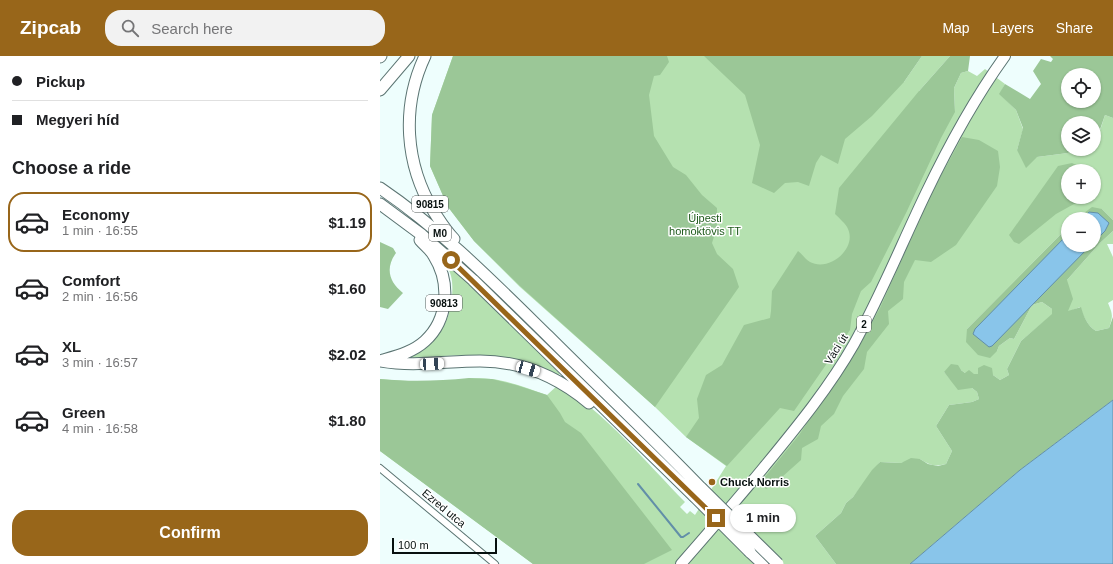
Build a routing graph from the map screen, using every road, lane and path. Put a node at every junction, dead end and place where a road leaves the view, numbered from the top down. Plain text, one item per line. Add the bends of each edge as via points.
1 (409, 56) edge
2 (425, 56) edge
3 (1005, 56) edge
4 (380, 90) edge
5 (380, 188) edge
6 (380, 204) edge
7 (406, 223) junction
8 (495, 284) junction
9 (380, 361) edge
10 (618, 422) junction
11 (380, 468) edge
12 (697, 492) junction
13 (495, 564) edge
14 (681, 564) edge
15 (763, 564) edge
16 (778, 564) edge

1 - 4 highway
2 - 8 highway, 90815 via 414,84 408,126 410,150 417,177 438,218
3 - 14 main road, Váci út / 2 via 953,137 891,272 853,346 794,430
5 - 8 highway, M0 via 451,243
6 - 7 highway, M0
7 - 9 highway, 90813 via 439,264 446,287 442,314 424,342 412,350
7 - 10 highway, M0 via 440,249
8 - 12 highway, M0
9 - 10 highway via 395,364 480,361 520,366 560,382 603,415
10 - 12 highway, M0
11 - 13 street, Ezred utca
12 - 15 highway, M0, bridge
12 - 16 highway, M0, bridge

